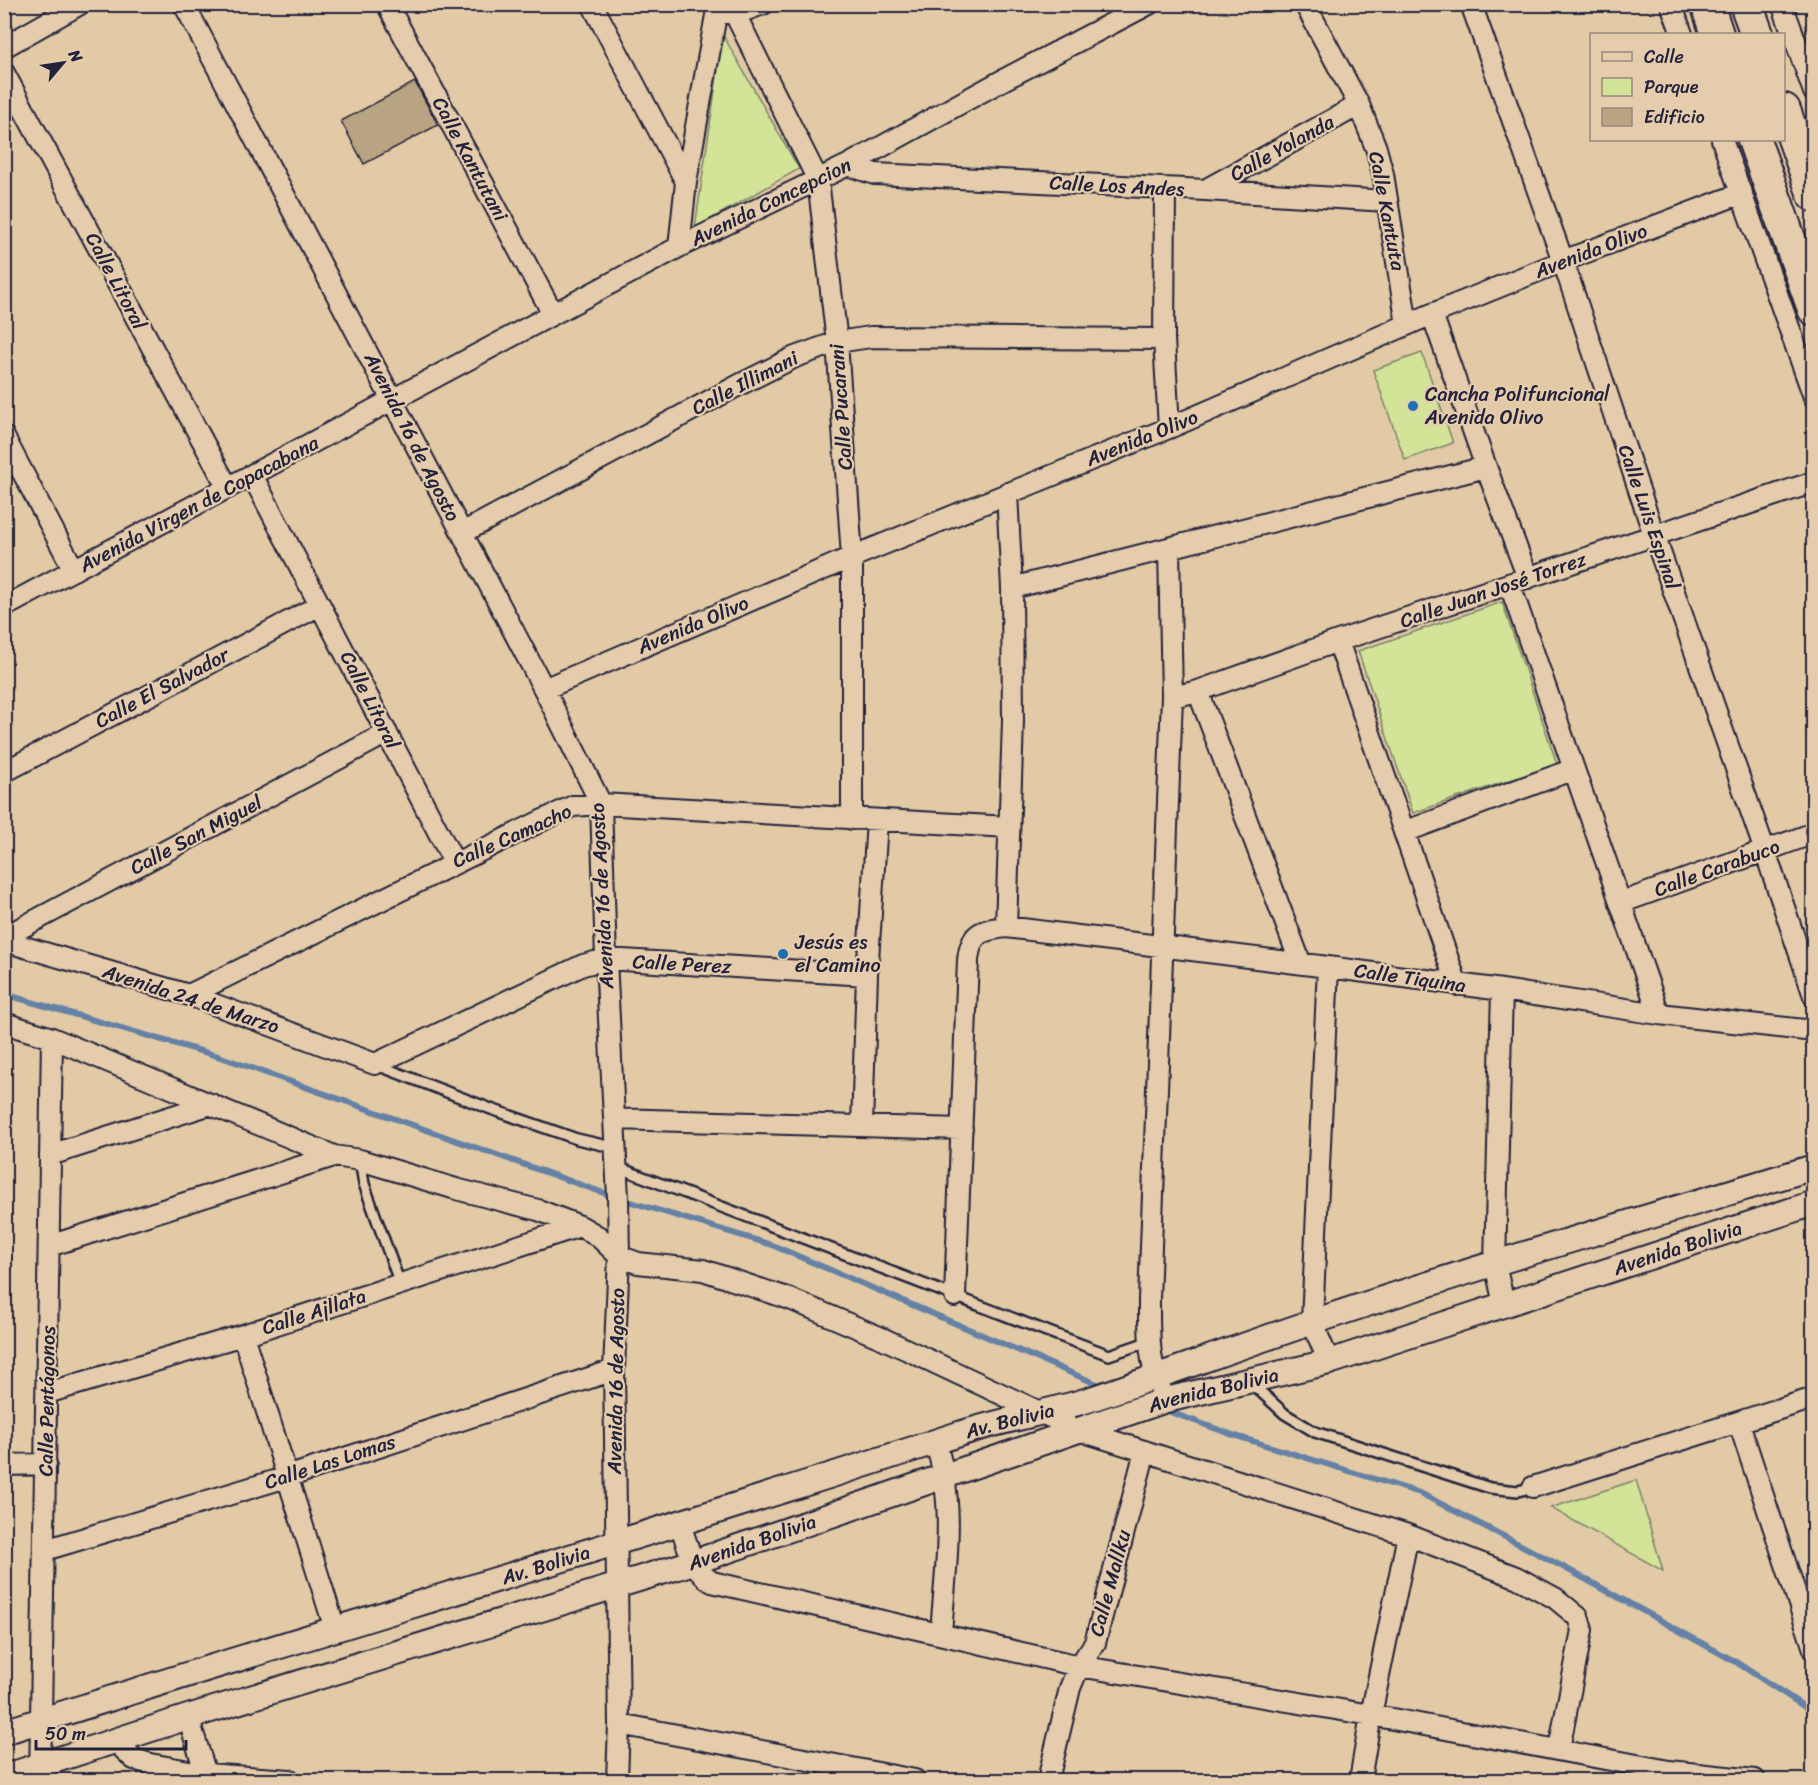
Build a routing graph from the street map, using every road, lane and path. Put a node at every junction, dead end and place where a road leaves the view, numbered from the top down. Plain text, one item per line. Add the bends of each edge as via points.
1 (80, 4) edge
2 (184, 4) edge
3 (387, 4) edge
4 (591, 4) edge
5 (762, 4) edge
6 (1149, 4) edge
7 (1305, 4) edge
8 (1471, 4) edge
9 (1671, 4) edge
10 (1707, 4) edge
11 (1746, 4) edge
12 (1782, 4) edge
13 (723, 10) edge
14 (1682, 33) edge
15 (1717, 33) edge
16 (1757, 33) edge
17 (4, 47) edge
18 (4, 73) edge
19 (1814, 93) edge
20 (1359, 105) junction
21 (1785, 113) edge
22 (1722, 141) edge
23 (1754, 141) edge
24 (848, 165) junction
25 (818, 180) junction
26 (686, 182) junction
27 (1165, 189) junction
28 (1205, 190) junction
29 (1742, 193) junction
30 (1814, 195) edge
31 (1387, 201) junction
32 (679, 247) junction
33 (1563, 261) junction
34 (1814, 309) edge
35 (553, 314) junction
36 (1432, 314) junction
37 (1407, 325) junction
38 (1164, 339) junction
39 (837, 342) junction
40 (1814, 397) edge
41 (393, 400) junction
42 (1169, 428) junction
43 (4, 437) edge
44 (1486, 467) junction
45 (252, 475) junction
46 (1814, 482) edge
47 (228, 488) junction
48 (1006, 493) junction
49 (462, 533) junction
50 (1654, 535) junction
51 (1169, 549) junction
52 (852, 556) junction
53 (74, 570) junction
54 (1519, 581) junction
55 (1012, 588) junction
56 (320, 605) junction
57 (4, 607) edge
58 (1338, 641) junction
59 (544, 689) junction
60 (1198, 691) junction
61 (1172, 697) junction
62 (387, 734) junction
63 (1574, 769) junction
64 (4, 772) edge
65 (601, 804) junction
66 (852, 819) junction
67 (877, 821) junction
68 (1009, 827) junction
69 (1404, 832) junction
70 (1814, 833) edge
71 (1765, 851) junction
72 (454, 862) junction
73 (1620, 903) junction
74 (1006, 927) junction
75 (4, 939) edge
76 (1161, 946) junction
77 (606, 959) junction
78 (1301, 964) junction
79 (1328, 967) junction
80 (867, 975) junction
81 (1457, 985) junction
82 (1502, 990) junction
83 (189, 995) junction
84 (1814, 996) edge
85 (1659, 1014) junction
86 (4, 1023) edge
87 (1814, 1030) edge
88 (52, 1038) junction
89 (375, 1064) junction
90 (211, 1104) junction
91 (614, 1119) junction
92 (862, 1126) junction
93 (962, 1129) junction
94 (50, 1155) junction
95 (334, 1156) junction
96 (616, 1157) junction
97 (360, 1160) junction
98 (1814, 1167) edge
99 (1814, 1203) edge
100 (580, 1226) junction
101 (49, 1246) junction
102 (619, 1256) junction
103 (1495, 1264) junction
104 (400, 1284) junction
105 (955, 1296) junction
106 (1504, 1304) junction
107 (1312, 1322) junction
108 (243, 1335) junction
109 (1150, 1341) junction
110 (1329, 1362) junction
111 (614, 1370) junction
112 (1145, 1380) junction
113 (1250, 1382) junction
114 (47, 1393) junction
115 (1814, 1398) edge
116 (1166, 1400) junction
117 (1042, 1414) junction
118 (1739, 1423) junction
119 (1078, 1430) junction
120 (935, 1442) junction
121 (1145, 1450) junction
122 (46, 1464) junction
123 (4, 1465) edge
124 (945, 1475) junction
125 (287, 1477) junction
126 (1533, 1487) joint
127 (680, 1523) junction
128 (1408, 1535) junction
129 (615, 1542) junction
130 (45, 1550) junction
131 (694, 1562) junction
132 (618, 1584) junction
133 (334, 1629) junction
134 (941, 1634) junction
135 (1814, 1649) edge
136 (1079, 1666) junction
137 (1371, 1715) junction
138 (188, 1717) junction
139 (42, 1720) junction
140 (619, 1724) junction
141 (4, 1732) edge
142 (114, 1740) junction
143 (1559, 1749) junction
144 (41, 1772) edge
145 (1668, 1776) edge
146 (4, 1777) edge
147 (205, 1777) edge
148 (290, 1780) edge
149 (617, 1780) edge
150 (915, 1780) edge
151 (1048, 1780) edge
152 (1360, 1780) edge
153 (1755, 1780) edge

1 - 17 street
2 - 41 street, Avenida 16 de Agosto
3 - 35 street, Calle Kantutani
4 - 26 street
5 - 13 street
6 - 24 street, Avenida Concepcion
7 - 20 street, Calle Kantuta
8 - 33 street, Calle Luis Espinal
9 - 14 street
10 - 15 highway
11 - 16 highway
12 - 19 street
13 - 25 street, Calle Pucarani
13 - 26 street
18 - 47 street, Calle Litoral
20 - 28 street, Calle Yolanda
20 - 31 street, Calle Kantuta via 1376,148
21 - 30 highway
22 - 29 street
23 - 34 highway
24 - 25 street, Avenida Concepcion
24 - 27 street, Calle Los Andes via 875,174
25 - 32 street, Avenida Concepcion
25 - 39 street, Calle Pucarani
26 - 32 street
27 - 28 street, Calle Los Andes
27 - 38 street
28 - 31 street, Calle Los Andes
29 - 33 street, Avenida Olivo
29 - 40 street
31 - 37 street, Calle Kantuta
32 - 35 street, Avenida Concepcion
33 - 36 street, Avenida Olivo
33 - 50 street, Calle Luis Espinal
35 - 41 street, Avenida Concepcion
36 - 37 street, Avenida Olivo
36 - 44 street
37 - 42 street, Avenida Olivo
38 - 39 street, Calle Illimani via 871,337
38 - 42 street
39 - 49 street, Calle Illimani via 795,357 739,385
39 - 52 street, Calle Pucarani
41 - 45 street, Avenida Virgen de Copacabana
41 - 49 street, Avenida 16 de Agosto
42 - 48 street, Avenida Olivo
43 - 53 street
44 - 51 street
44 - 54 street
45 - 47 street, Avenida Virgen de Copacabana
45 - 56 street, Calle Litoral
46 - 50 street, Calle Juan José Torrez
47 - 53 street, Avenida Virgen de Copacabana
48 - 52 street, Avenida Olivo
48 - 55 street
49 - 59 street, Avenida 16 de Agosto
50 - 54 street, Calle Juan José Torrez
50 - 71 street, Calle Luis Espinal
51 - 55 street
51 - 61 street
52 - 59 street, Avenida Olivo
52 - 66 street, Calle Pucarani
53 - 57 street, Avenida Virgen de Copacabana
54 - 58 street, Calle Juan José Torrez
54 - 63 street
55 - 68 street
56 - 62 street, Calle Litoral
56 - 64 street, Calle El Salvador
58 - 60 street, Calle Juan José Torrez
58 - 69 street
59 - 65 street, Avenida 16 de Agosto
60 - 61 street, Calle Juan José Torrez
60 - 78 street
61 - 76 street
62 - 72 street, Calle Litoral
62 - 75 street, Calle San Miguel
63 - 69 street
63 - 73 street
65 - 66 street, Calle Camacho
65 - 72 street, Calle Camacho via 573,806
65 - 77 street, Avenida 16 de Agosto
66 - 67 street, Calle Camacho
67 - 68 street, Calle Camacho
67 - 80 street
68 - 74 street
69 - 81 street
70 - 71 street, Calle Carabuco
71 - 73 street, Calle Carabuco
71 - 84 street, Calle Luis Espinal
72 - 83 street, Calle Camacho
73 - 85 street
74 - 76 street, Calle Tiquina
74 - 93 street via 980,932 969,946
75 - 83 street, Avenida 24 de Marzo
76 - 78 street, Calle Tiquina
76 - 109 street
77 - 80 street, Calle Perez
77 - 89 street, Calle Perez via 575,969
77 - 91 street, Avenida 16 de Agosto
78 - 79 street, Calle Tiquina
79 - 81 street, Calle Tiquina
79 - 107 street
80 - 92 street
81 - 82 street, Calle Tiquina
82 - 85 street, Calle Tiquina
82 - 103 street
83 - 89 street, Avenida 24 de Marzo
85 - 87 street, Calle Tiquina
86 - 88 street
88 - 90 street
88 - 94 street, Calle Pentágonos
89 - 96 lane
90 - 94 street
90 - 95 street
91 - 92 street
91 - 96 street, Avenida 16 de Agosto
92 - 93 street
93 - 105 street
94 - 101 street, Calle Pentágonos
95 - 97 street
95 - 101 street
96 - 102 street, Avenida 16 de Agosto
96 - 105 lane
97 - 100 street via 538,1210
97 - 104 lane via 364,1184
98 - 103 street, Avenida Bolivia
99 - 106 street, Avenida Bolivia
100 - 102 street
100 - 104 street, Calle Ajllata
101 - 114 street, Calle Pentágonos
102 - 111 street, Avenida 16 de Agosto
102 - 117 street via 638,1263 703,1269 790,1299
103 - 106 street
103 - 107 street, Avenida Bolivia
104 - 108 street, Calle Ajllata
105 - 109 lane via 1109,1355
106 - 110 street, Avenida Bolivia
107 - 110 street
107 - 112 street, Avenida Bolivia
108 - 114 street, Calle Ajllata
108 - 125 street
109 - 112 street
110 - 113 street, Avenida Bolivia
111 - 125 street, Calle Las Lomas
111 - 129 street, Avenida 16 de Agosto
112 - 116 street
112 - 117 street, Av. Bolivia
113 - 116 street, Avenida Bolivia
113 - 126 lane via 1286,1414 1315,1432 1490,1488 1518,1491
114 - 122 street, Calle Pentágonos
115 - 118 street
116 - 119 street, Avenida Bolivia
117 - 119 street
117 - 120 street, Av. Bolivia
118 - 126 street
118 - 135 street
119 - 121 street
119 - 124 street, Avenida Bolivia
120 - 124 street
120 - 127 street, Av. Bolivia
121 - 128 street
121 - 136 street, Calle Mallku via 1095,1643
122 - 123 street
122 - 130 street, Calle Pentágonos
124 - 131 street, Avenida Bolivia
124 - 134 street via 948,1516
125 - 130 street, Calle Las Lomas
125 - 133 street
127 - 129 street, Av. Bolivia
127 - 131 street
128 - 137 street
128 - 143 street via 1516,1577 1555,1598 1578,1617 1582,1630
129 - 132 street, Avenida 16 de Agosto
129 - 133 street, Av. Bolivia
130 - 139 street, Calle Pentágonos
131 - 132 street, Avenida Bolivia
131 - 134 street via 702,1576 712,1582
132 - 138 street, Av. Bolivia
132 - 140 street, Avenida 16 de Agosto
133 - 139 street, Av. Bolivia
134 - 136 street
136 - 137 street
136 - 151 street, Calle Mallku
137 - 143 street
137 - 152 street
138 - 142 street, Av. Bolivia
138 - 147 street
139 - 141 street, Av. Bolivia
139 - 144 street, Calle Pentágonos
140 - 149 street, Avenida 16 de Agosto
140 - 150 street
142 - 144 street, Av. Bolivia
142 - 147 street via 134,1759
143 - 145 street
144 - 146 street, Av. Bolivia
145 - 153 street
147 - 148 street

